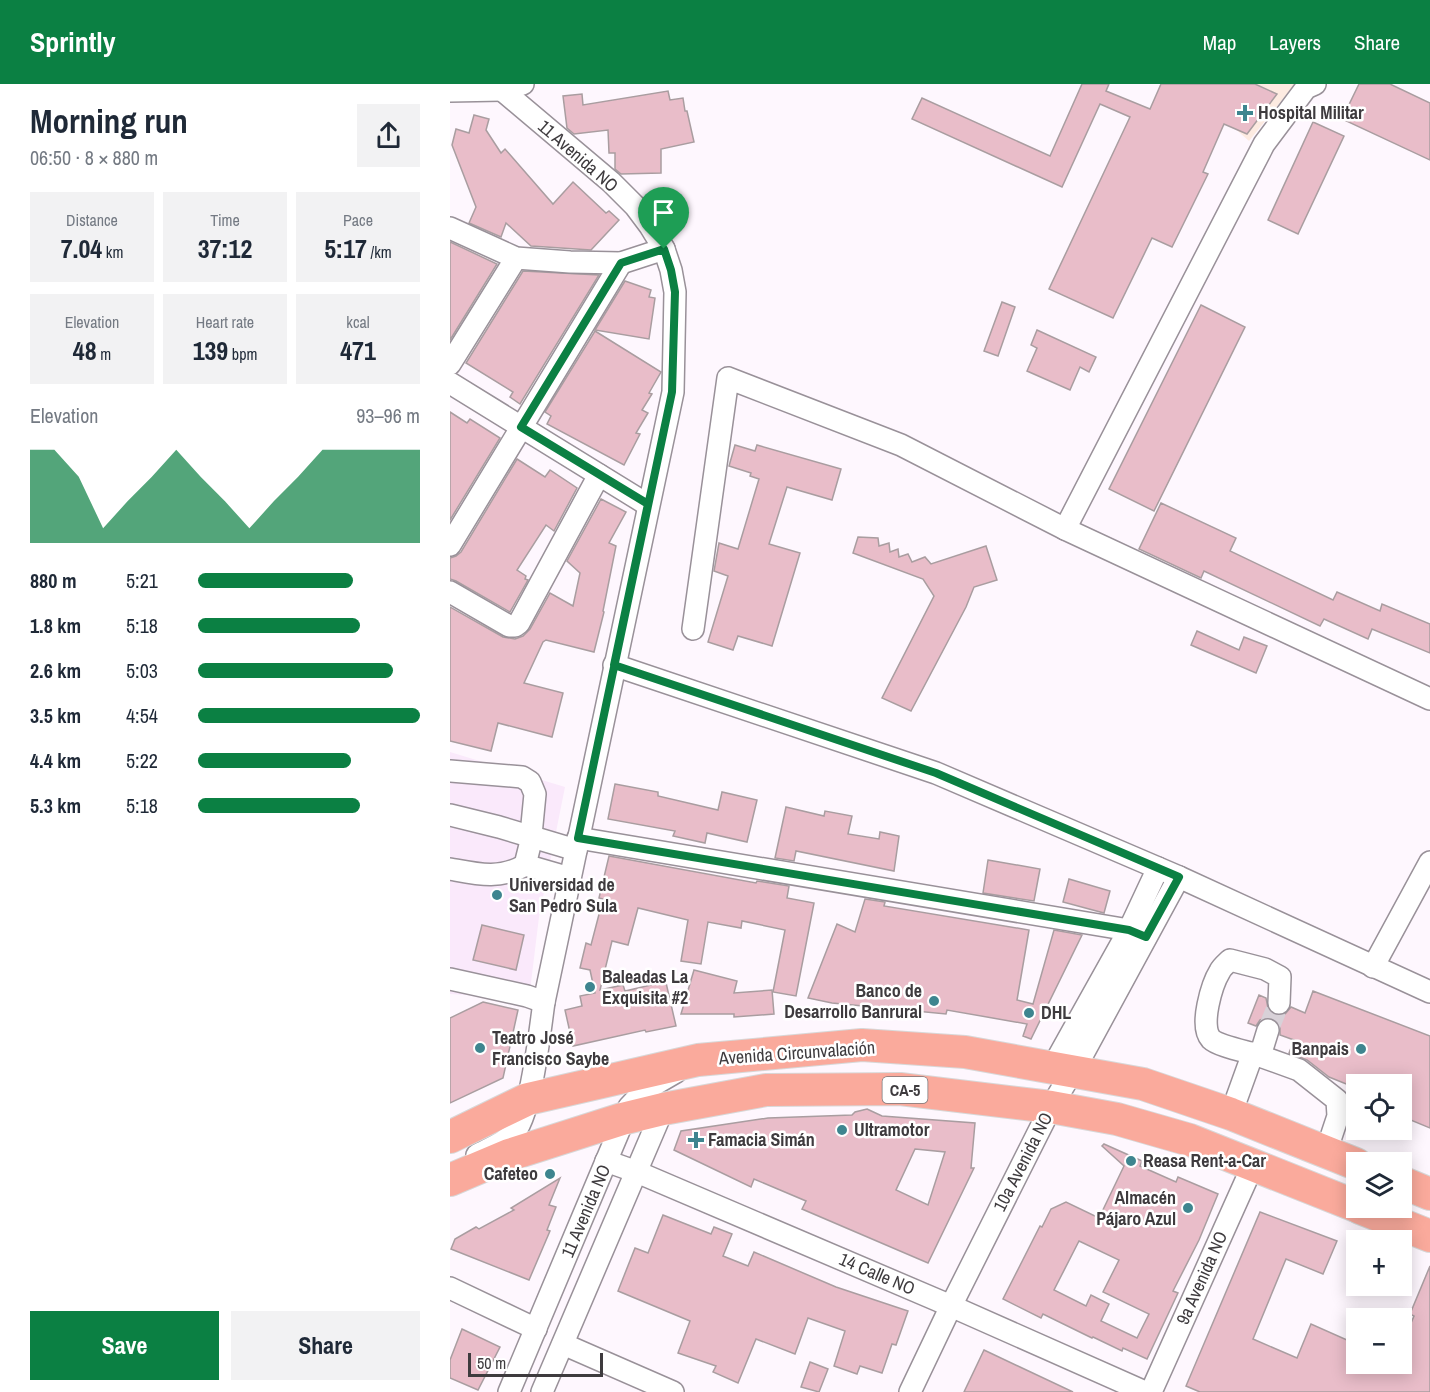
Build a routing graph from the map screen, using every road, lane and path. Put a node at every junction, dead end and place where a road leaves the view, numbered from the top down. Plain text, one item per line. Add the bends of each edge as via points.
1 (1315, 84) edge
2 (506, 86) edge
3 (450, 91) edge
4 (450, 228) edge
5 (664, 249) junction
6 (516, 258) junction
7 (621, 263) junction
8 (450, 364) edge
9 (450, 383) edge
10 (521, 427) junction
11 (599, 475) junction
12 (648, 504) junction
13 (1065, 529) junction
14 (450, 545) edge
15 (450, 592) edge
16 (693, 629) dead end
17 (614, 665) junction
18 (1430, 699) edge
19 (450, 771) edge
20 (450, 815) edge
21 (530, 836) junction
22 (577, 844) junction
23 (1430, 862) edge
24 (525, 865) junction
25 (450, 868) edge
26 (1158, 868) junction
27 (1179, 877) junction
28 (570, 878) junction
29 (1138, 933) junction
30 (1373, 967) junction
31 (450, 979) edge
32 (1430, 992) edge
33 (544, 1002) junction
34 (1279, 1003) tunnel mouth
35 (1268, 1030) tunnel mouth
36 (1256, 1054) junction
37 (698, 1060) junction
38 (1062, 1070) junction
39 (528, 1099) junction
40 (1051, 1107) junction
41 (663, 1109) junction
42 (1231, 1114) junction
43 (622, 1119) junction
44 (450, 1137) edge
45 (1326, 1152) junction
46 (1346, 1160) edge
47 (606, 1161) junction
48 (1253, 1165) junction
49 (637, 1172) junction
50 (450, 1175) edge
51 (450, 1179) edge
52 (1346, 1181) edge
53 (1346, 1202) edge
54 (1385, 1218) edge
55 (1430, 1236) edge
56 (450, 1288) edge
57 (951, 1306) junction
58 (536, 1329) junction
59 (563, 1344) junction
60 (509, 1392) edge
61 (542, 1392) edge
62 (673, 1392) edge
63 (910, 1392) edge
64 (1145, 1392) edge
65 (1151, 1392) edge

1 - 13 street via 1306,88 1264,144
2 - 3 street
2 - 5 street, 11 Avenida NO via 611,182 650,226
4 - 6 street
5 - 7 street
5 - 12 street, 11 Avenida NO via 675,292 672,392
6 - 7 street
6 - 8 street
7 - 10 street
9 - 10 street
10 - 11 street
10 - 14 street
11 - 12 street
11 - 15 street via 519,623 509,626
12 - 17 street, 11 Avenida NO
13 - 16 street via 901,445 728,378
13 - 18 street
17 - 22 street, 11 Avenida NO
17 - 26 street via 936,773
19 - 21 street via 513,775 530,782 535,794
20 - 21 street
21 - 22 street
21 - 24 street
22 - 28 street, 11 Avenida NO
22 - 29 street
23 - 30 street
24 - 25 street via 490,876
24 - 28 street
26 - 27 street
26 - 29 street
27 - 29 street
27 - 30 street
28 - 33 street, 11 Avenida NO
29 - 38 street, 10a Avenida NO
30 - 32 street
31 - 33 street
33 - 39 street, 11 Avenida NO
34 - 36 street via 1280,977 1230,960 1221,970 1209,1004 1207,1034 1212,1041
35 - 36 street
36 - 42 street
36 - 45 street via 1299,1070 1337,1100 1338,1116
37 - 38 highway, Avenida Circunvalación via 862,1045 965,1052
37 - 39 highway, Avenida Circunvalación
37 - 43 street, 11 Avenida NO via 645,1090
38 - 40 street, 10a Avenida NO
38 - 42 highway, Avenida Circunvalación via 1143,1084
39 - 44 highway, Avenida Circunvalación
39 - 50 street, 11 Avenida NO via 514,1134
40 - 41 highway, Avenida Circunvalación / CA-5 via 900,1089 766,1090
40 - 48 highway, Avenida Circunvalación / CA-5 via 1190,1140
40 - 57 street, 10a Avenida NO
41 - 43 highway, Avenida Circunvalación / CA-5
41 - 49 street, 11 Avenida NO
42 - 45 highway, Avenida Circunvalación
43 - 47 street, 11 Avenida NO
43 - 51 highway, Avenida Circunvalación / CA-5 via 509,1155
45 - 46 highway, Avenida Circunvalación
47 - 49 street, 14 Calle NO
47 - 58 street, 11 Avenida NO
48 - 52 highway via 1259,1156 1272,1152
48 - 53 highway, Avenida Circunvalación / CA-5
48 - 65 street, 9a Avenida NO
49 - 57 street, 14 Calle NO
49 - 59 street, 11 Avenida NO
54 - 55 highway, Avenida Circunvalación / CA-5
56 - 58 street
57 - 63 street, 10a Avenida NO
57 - 64 street, 14 Calle NO
58 - 60 street, 11 Avenida NO
59 - 61 street, 11 Avenida NO
59 - 62 street

